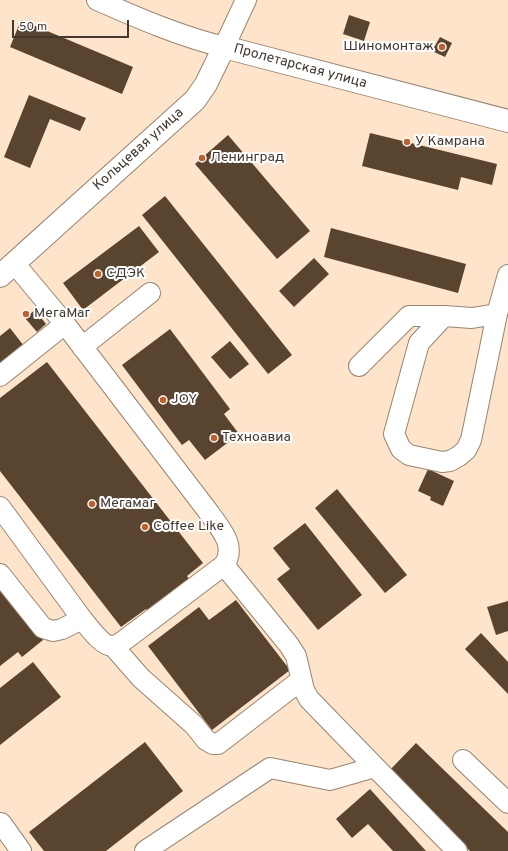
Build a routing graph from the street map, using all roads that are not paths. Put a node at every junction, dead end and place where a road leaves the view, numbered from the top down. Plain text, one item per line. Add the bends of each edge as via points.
1 (97, 0) edge
2 (246, 0) edge
3 (224, 47) junction
4 (508, 121) edge
5 (7, 269) edge
6 (508, 275) edge
7 (150, 293) dead end
8 (497, 314) junction
9 (444, 316) junction
10 (65, 324) junction
11 (82, 347) junction
12 (359, 366) dead end
13 (0, 376) edge
14 (0, 507) edge
15 (224, 565) junction
16 (0, 574) edge
17 (82, 618) junction
18 (114, 646) junction
19 (301, 680) junction
20 (464, 760) dead end
21 (375, 767) junction
22 (508, 803) edge
23 (1, 823) edge
24 (21, 851) edge
25 (145, 851) edge
26 (457, 851) edge

1 - 3 street, Пролетарская улица via 165,29
2 - 3 street, Кольцевая улица
3 - 4 main road, Пролетарская улица
3 - 5 main road, Кольцевая улица via 195,100
5 - 10 street
6 - 8 street
7 - 11 street
8 - 9 street via 472,318
8 - 9 street via 471,440 459,456 442,462 409,455 400,449 394,434 419,343
9 - 12 street via 409,316
10 - 11 street
10 - 13 street
11 - 15 street via 227,539 230,550
14 - 17 street
15 - 18 street
15 - 19 street via 289,645 296,656
16 - 17 street via 43,628 53,631 62,629
17 - 18 street via 103,642 108,646
18 - 19 street via 141,678 213,744 218,744
19 - 21 street via 309,699
20 - 22 street
21 - 25 street via 330,780 270,768
21 - 26 street
23 - 24 street

